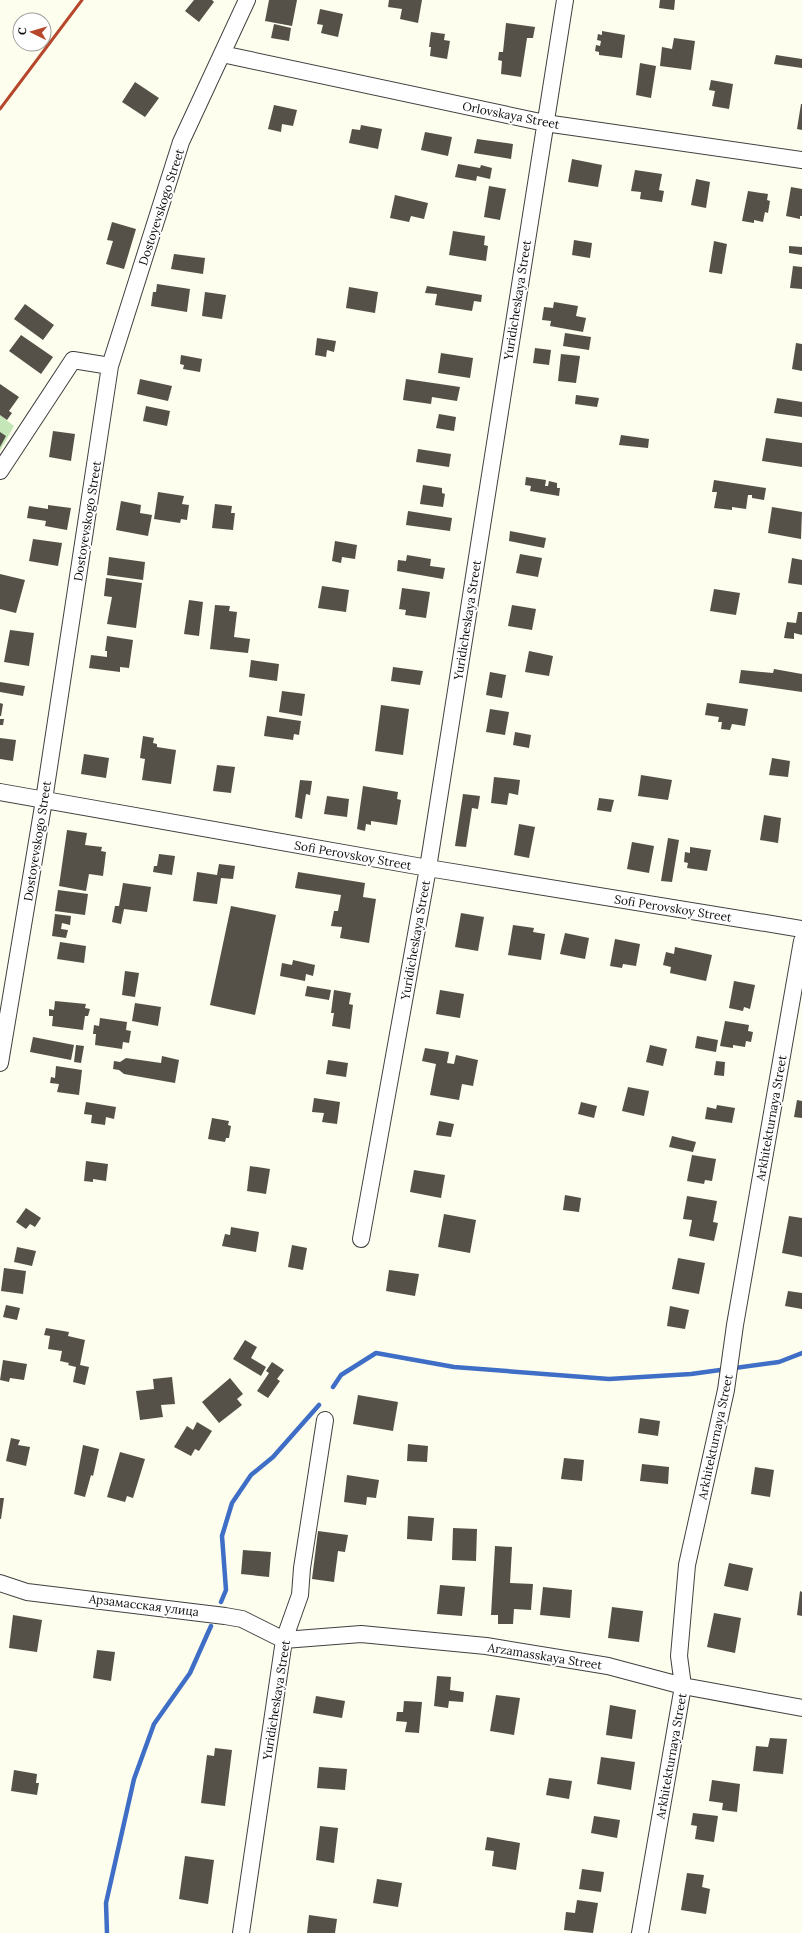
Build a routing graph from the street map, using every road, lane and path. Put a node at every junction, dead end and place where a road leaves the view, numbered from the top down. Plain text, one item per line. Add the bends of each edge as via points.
1 (247, 0) edge
2 (565, 0) edge
3 (222, 54) junction
4 (545, 123) junction
5 (802, 160) edge
6 (110, 366) junction
7 (0, 471) edge
8 (0, 792) edge
9 (44, 800) junction
10 (428, 868) junction
11 (802, 929) edge
12 (802, 941) edge
13 (0, 1063) edge
14 (361, 1239) dead end
15 (325, 1420) dead end
16 (0, 1583) edge
17 (284, 1640) junction
18 (683, 1686) junction
19 (802, 1708) edge
20 (241, 1933) edge
21 (640, 1933) edge

1 - 3 street, Dostoyevskogo Street
2 - 4 street, Yuridicheskaya Street
3 - 4 street, Orlovskaya Street
3 - 6 street, Dostoyevskogo Street via 181,142
4 - 5 street, Orlovskaya Street
4 - 10 street, Yuridicheskaya Street
6 - 7 street via 73,360
6 - 9 street, Dostoyevskogo Street
8 - 9 street, Sofi Perovskoy Street
9 - 10 street, Sofi Perovskoy Street
9 - 13 street, Dostoyevskogo Street
10 - 11 street, Sofi Perovskoy Street
10 - 14 street, Yuridicheskaya Street
12 - 18 street, Arkhitekturnaya Street via 726,1390 687,1565 679,1656
15 - 17 street, Yuridicheskaya Street via 300,1595
16 - 17 street, Арзамасская улица via 27,1592 242,1619
17 - 18 street, Arzamasskaya Street via 361,1634 486,1646 608,1666
17 - 20 street, Yuridicheskaya Street
18 - 19 street, Arzamasskaya Street
18 - 21 street, Arkhitekturnaya Street

